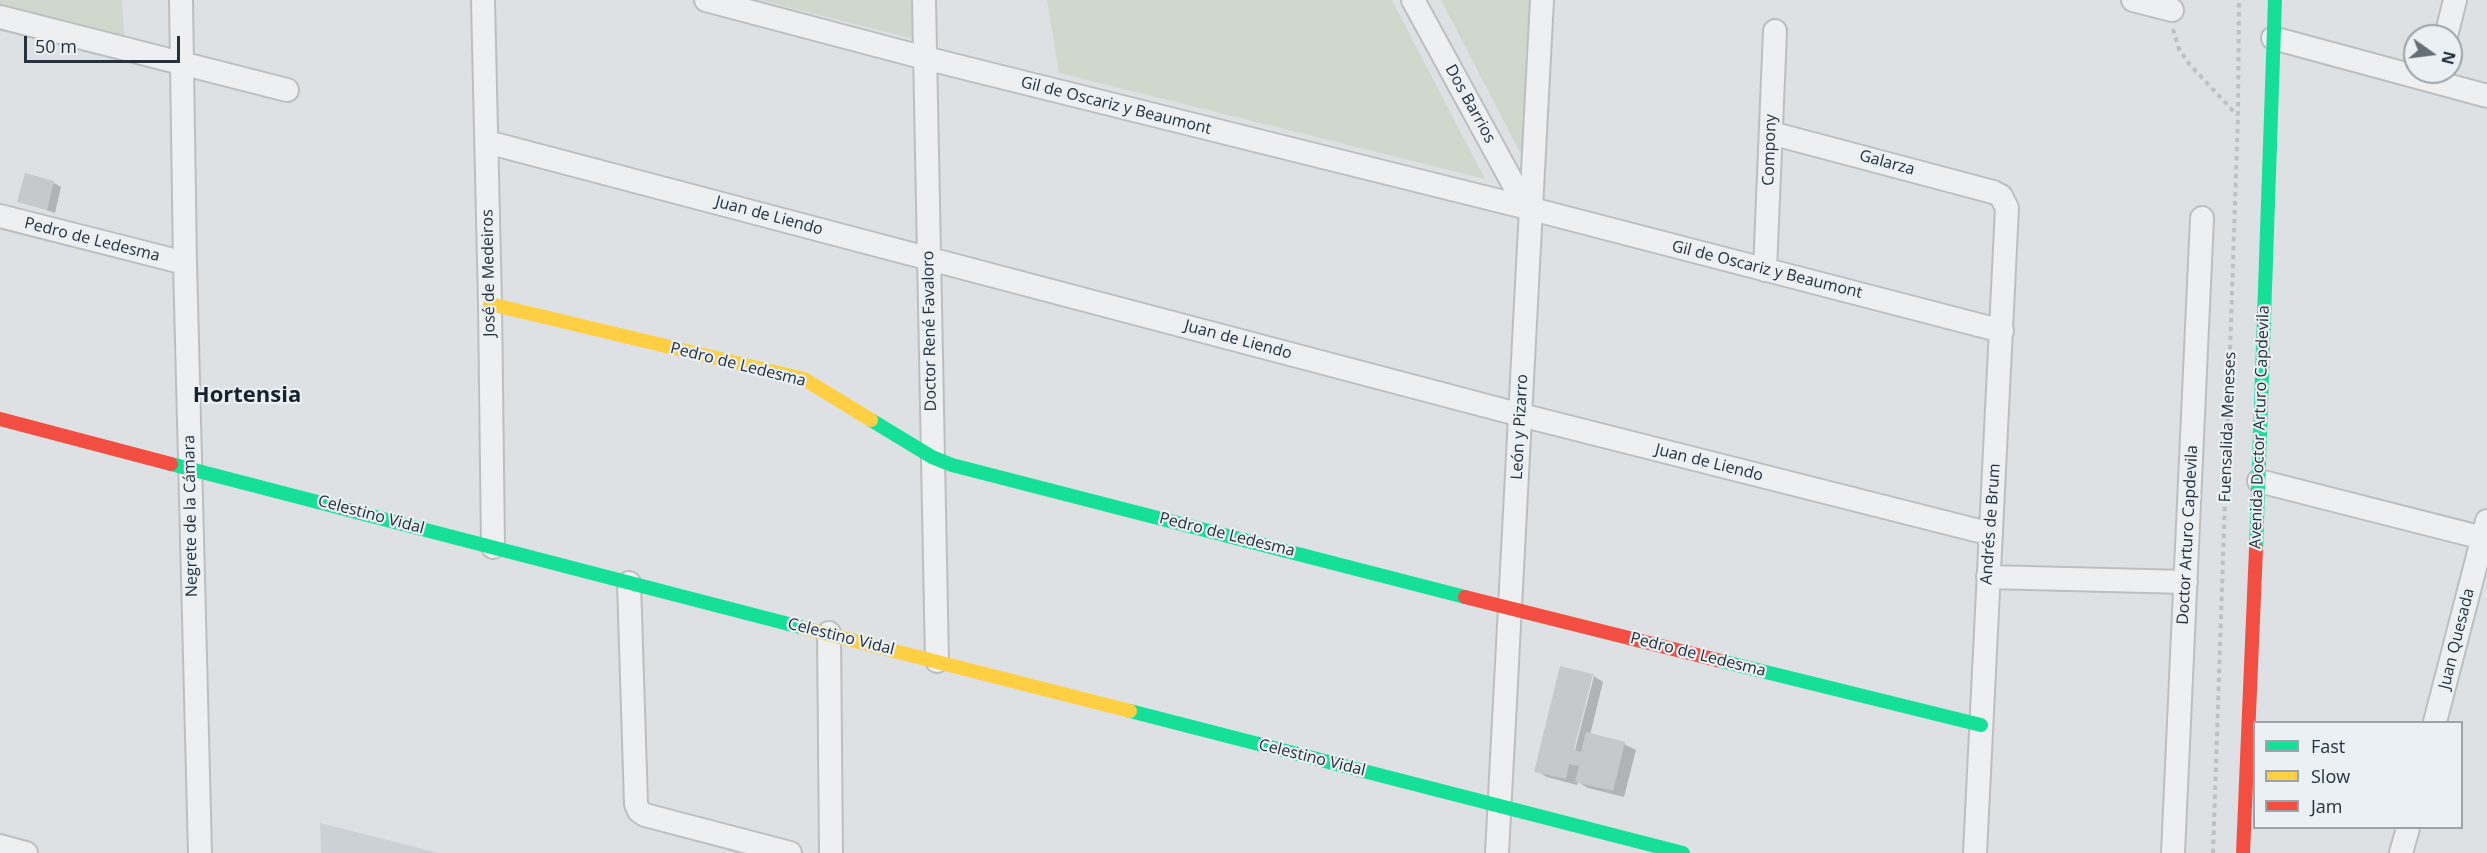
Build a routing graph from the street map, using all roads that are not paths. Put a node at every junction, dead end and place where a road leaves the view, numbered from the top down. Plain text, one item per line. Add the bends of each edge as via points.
1 (181, 0) edge
2 (483, 0) edge
3 (706, 0) edge
4 (924, 0) edge
5 (1413, 0) edge
6 (1542, 0) edge
7 (2133, 0) edge
8 (2275, 0) edge
9 (2455, 0) edge
10 (2172, 10) road end
11 (0, 17) edge
12 (2449, 24) edge
13 (1775, 31) dead end
14 (2273, 38) junction
15 (925, 58) junction
16 (183, 64) junction
17 (2403, 69) edge
18 (2454, 84) edge
19 (287, 90) dead end
20 (2487, 96) edge
21 (1771, 133) junction
22 (487, 142) junction
23 (2001, 196) joint
24 (1529, 209) junction
25 (0, 216) edge
26 (2202, 218) dead end
27 (928, 258) junction
28 (185, 263) junction
29 (1765, 270) junction
30 (490, 304) junction
31 (2002, 331) junction
32 (1521, 415) junction
33 (0, 419) edge
34 (932, 457) junction
35 (190, 467) junction
36 (2259, 481) junction
37 (2486, 533) edge
38 (1991, 534) junction
39 (493, 547) junction
40 (1988, 577) junction
41 (2186, 582) junction
42 (629, 583) junction
43 (1509, 608) junction
44 (829, 633) junction
45 (937, 661) junction
46 (2436, 721) edge
47 (1981, 725) junction
48 (1499, 806) junction
49 (2408, 829) edge
50 (0, 846) edge
51 (26, 853) edge
52 (200, 853) edge
53 (790, 853) edge
54 (831, 853) edge
55 (1497, 853) edge
56 (1683, 853) edge
57 (1975, 853) edge
58 (2173, 853) edge
59 (2243, 853) edge
60 (2401, 853) edge

1 - 16 street, Negrete de la Cámara
2 - 22 street, José de Medeiros
3 - 15 street, Gil de Oscariz y Beaumont
4 - 15 street, Doctor René Favaloro
5 - 24 street, Dos Barrios
6 - 24 street, León y Pizarro
7 - 10 street
8 - 14 street, Avenida Doctor Arturo Capdevila
9 - 12 street
11 - 16 street
13 - 21 street, Compony
14 - 17 street
14 - 36 street, Avenida Doctor Arturo Capdevila
15 - 24 street, Gil de Oscariz y Beaumont
15 - 27 street, Doctor René Favaloro
16 - 19 street
16 - 28 street, Negrete de la Cámara
18 - 20 street
21 - 23 street, Galarza
21 - 29 street, Compony
22 - 27 street, Juan de Liendo
22 - 30 street, José de Medeiros
23 - 31 street, Andrés de Brum via 2007,208
24 - 29 street, Gil de Oscariz y Beaumont
24 - 32 street, León y Pizarro
25 - 28 street, Pedro de Ledesma
26 - 41 street, Doctor Arturo Capdevila
27 - 32 street, Juan de Liendo
27 - 34 street, Doctor René Favaloro
28 - 35 street, Negrete de la Cámara
29 - 31 street, Gil de Oscariz y Beaumont
30 - 34 street, Pedro de Ledesma via 804,380
30 - 39 street, José de Medeiros
31 - 38 street, Andrés de Brum
32 - 38 street, Juan de Liendo
32 - 43 street, León y Pizarro
33 - 35 street, Celestino Vidal
34 - 43 street, Pedro de Ledesma
34 - 45 street, Doctor René Favaloro
35 - 39 street, Celestino Vidal
35 - 52 street, Negrete de la Cámara
36 - 37 street
36 - 59 street, Avenida Doctor Arturo Capdevila
37 - 46 street, Juan Quesada
38 - 40 street, Andrés de Brum
39 - 42 street, Celestino Vidal
40 - 41 street
40 - 47 street, Andrés de Brum
41 - 58 street, Doctor Arturo Capdevila
42 - 44 street, Celestino Vidal
42 - 53 street via 639,811
43 - 47 street, Pedro de Ledesma
43 - 48 street, León y Pizarro
44 - 45 street, Celestino Vidal
44 - 54 street
45 - 48 street, Celestino Vidal
47 - 57 street, Andrés de Brum
48 - 55 street, León y Pizarro
48 - 56 street, Celestino Vidal
49 - 60 street
50 - 51 street

